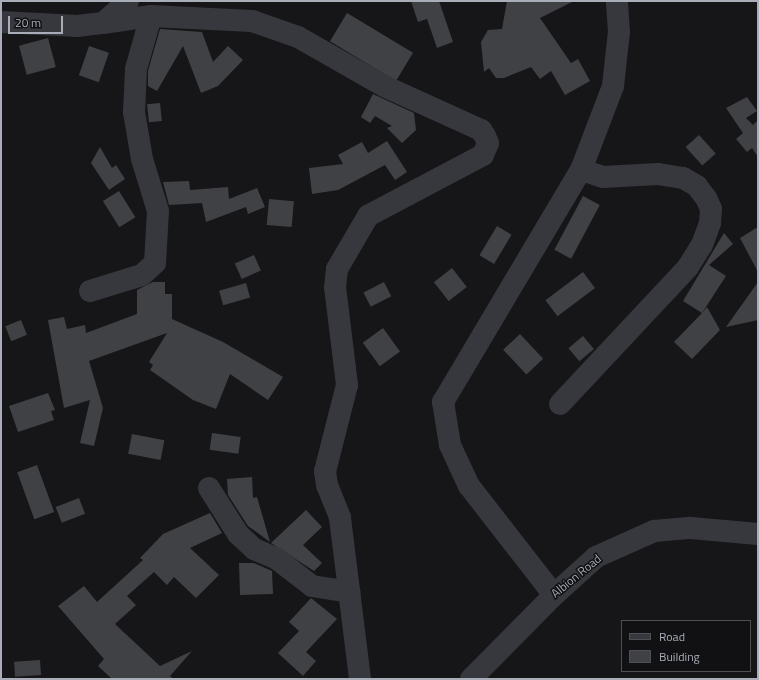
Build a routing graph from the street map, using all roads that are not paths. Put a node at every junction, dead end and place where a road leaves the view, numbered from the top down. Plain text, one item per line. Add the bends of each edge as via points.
1 (128, 1) edge
2 (617, 1) edge
3 (151, 16) junction
4 (1, 22) edge
5 (103, 23) junction
6 (581, 170) junction
7 (90, 291) dead end
8 (560, 404) dead end
9 (209, 488) dead end
10 (758, 534) edge
11 (350, 592) junction
12 (554, 595) junction
13 (360, 679) edge
14 (471, 679) edge

1 - 5 street
2 - 6 street via 619,32 613,86
3 - 5 street
3 - 7 street via 136,69 134,112 142,159 158,211 155,263 142,275
3 - 11 street via 252,21 298,37 384,86 481,130 488,143 483,155 368,216 337,269 335,287 347,385 325,471 326,485 340,518
4 - 5 street via 77,26
6 - 8 street via 603,176 658,174 683,178 697,186 706,198 711,209 710,223 702,245 688,267
6 - 12 street via 443,402 450,445 468,486
9 - 11 street via 238,534 254,549 277,559 312,586
10 - 12 street, Albion Road via 691,528 654,531 596,557
11 - 13 street
12 - 14 street, Albion Road

